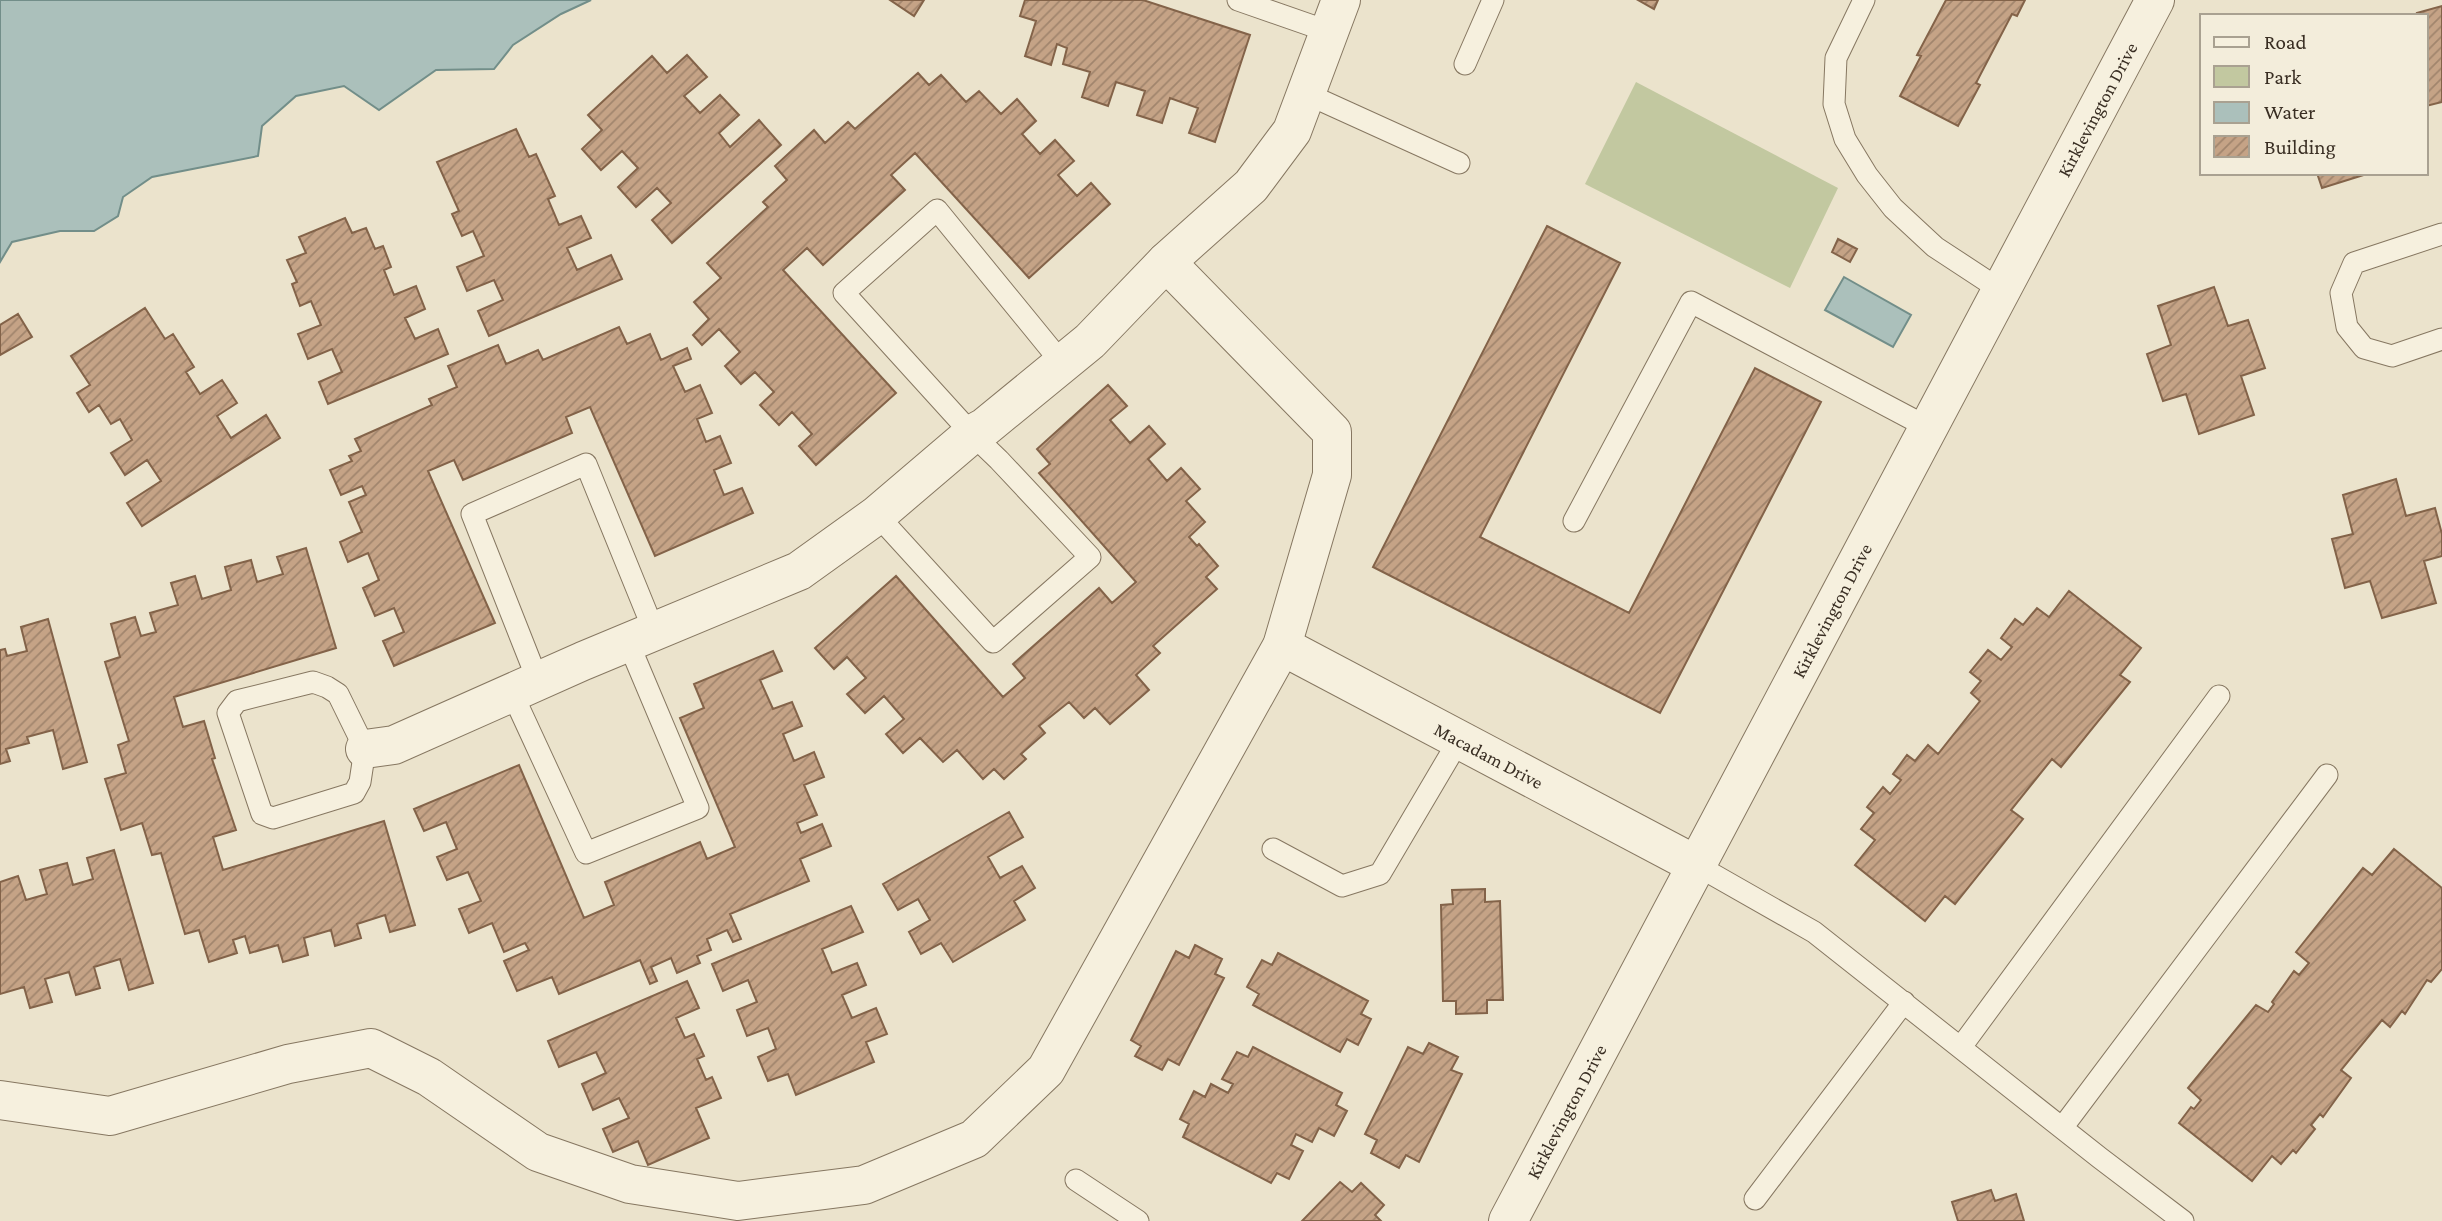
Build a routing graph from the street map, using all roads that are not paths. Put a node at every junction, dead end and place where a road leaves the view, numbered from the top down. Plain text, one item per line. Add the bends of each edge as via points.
1 (1238, 0) edge
2 (1493, 0) edge
3 (1864, 0) edge
4 (2155, 0) edge
5 (1336, 16) edge
6 (1465, 64) dead end
7 (1307, 94) junction
8 (1459, 163) dead end
9 (2442, 233) edge
10 (1166, 262) junction
11 (2002, 291) junction
12 (2442, 339) edge
13 (1062, 363) junction
14 (1929, 428) junction
15 (972, 434) junction
16 (877, 514) junction
17 (1574, 521) dead end
18 (641, 637) junction
19 (1282, 646) junction
20 (525, 687) junction
21 (2219, 696) dead end
22 (1459, 740) junction
23 (365, 749) junction
24 (2327, 775) dead end
25 (1273, 849) dead end
26 (1698, 866) junction
27 (1904, 1002) junction
28 (1961, 1047) junction
29 (0, 1100) edge
30 (2062, 1128) junction
31 (1076, 1180) dead end
32 (1755, 1199) dead end
33 (1138, 1221) edge
34 (1508, 1221) edge
35 (2183, 1221) edge

1 - 5 lane
2 - 6 lane
3 - 11 lane via 1836,58 1834,104 1844,139 1893,208 1935,247
4 - 11 street, Kirklevington Drive
5 - 7 street
7 - 8 lane
7 - 10 street via 1293,131 1251,186
9 - 12 lane via 2354,264 2341,293 2347,327 2364,348 2392,356
10 - 13 street via 1090,341
10 - 19 street via 1332,432 1332,475
11 - 14 street, Kirklevington Drive
13 - 15 street
13 - 15 lane via 937,209 844,293
14 - 17 lane via 1691,302
14 - 26 street, Kirklevington Drive
15 - 16 street
15 - 16 lane via 1090,557 993,642
16 - 18 street via 799,571
18 - 20 street
18 - 20 lane via 698,808 586,853
18 - 20 lane via 586,464 472,514
19 - 22 street, Macadam Drive
19 - 29 street via 1046,1070 974,1139 864,1185 738,1201 631,1184 538,1152 429,1077 370,1048 288,1064 110,1116
20 - 23 street via 394,746
21 - 28 lane
22 - 25 lane via 1380,874 1342,886
22 - 26 street, Macadam Drive
23 - 23 lane via 338,694 313,682 237,701 228,713 262,814 273,818 354,793
24 - 30 lane
26 - 27 lane via 1814,932
26 - 34 street, Kirklevington Drive
27 - 28 lane
27 - 32 lane
28 - 30 lane
30 - 35 lane
31 - 33 lane

